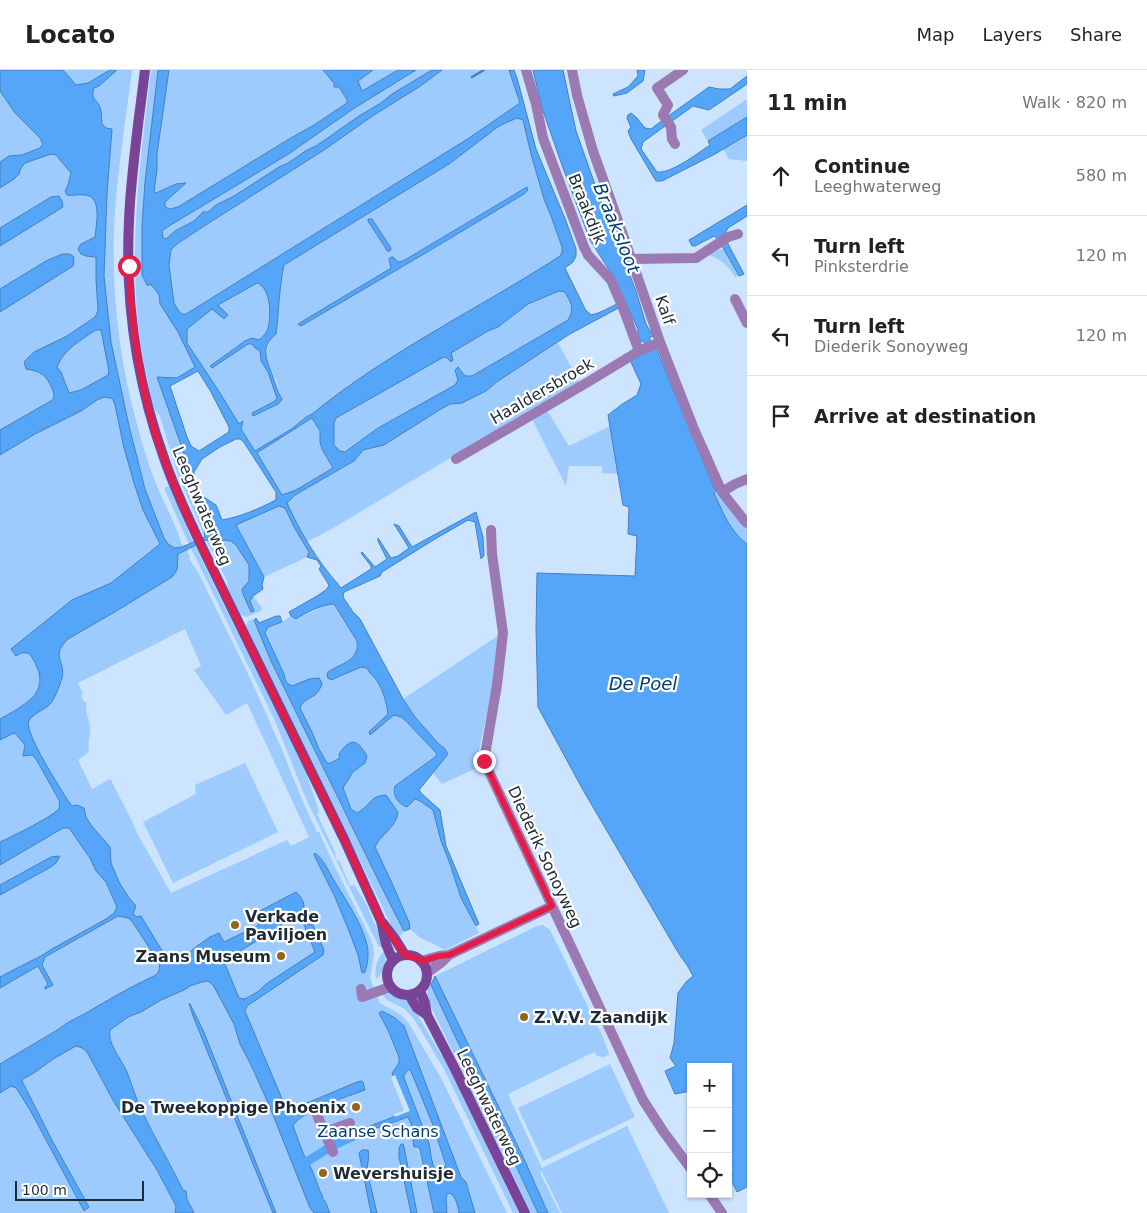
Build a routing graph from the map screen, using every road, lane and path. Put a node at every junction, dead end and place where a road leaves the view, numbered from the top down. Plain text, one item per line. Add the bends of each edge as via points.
1 (146, 70) edge
2 (526, 70) edge
3 (572, 70) edge
4 (683, 70) edge
5 (675, 144) dead end
6 (733, 236) dead end
7 (631, 259) junction
8 (736, 299) dead end
9 (747, 323) edge
10 (658, 342) junction
11 (641, 350) junction
12 (456, 458) dead end
13 (747, 479) edge
14 (722, 492) junction
15 (746, 521) edge
16 (491, 530) dead end
17 (552, 906) junction
18 (381, 921) junction
19 (405, 955) junction
20 (449, 955) junction
21 (393, 961) junction
22 (422, 961) junction
23 (427, 973) junction
24 (391, 988) junction
25 (420, 990) junction
26 (362, 993) dead end
27 (409, 995) junction
28 (427, 1015) junction
29 (316, 1110) dead end
30 (350, 1123) dead end
31 (327, 1136) junction
32 (333, 1152) dead end
33 (687, 1164) edge
34 (712, 1198) edge
35 (525, 1213) edge
36 (722, 1213) edge

1 - 18 main road, Leeghwaterweg via 129,220 130,300 145,395 168,468 199,541
2 - 11 street, Braakdijk via 543,138 584,246 611,280
3 - 7 street, Kalf via 593,151
4 - 5 street via 657,88 668,105 663,116
6 - 7 street via 696,258
7 - 10 street, Kalf
8 - 9 street
10 - 11 street, Haaldersbroek
10 - 14 street, Kalf
11 - 12 street, Haaldersbroek
13 - 14 street
14 - 15 street, Kalf
16 - 17 street, Diederik Sonoyweg via 503,633 484,761
17 - 20 street
17 - 33 street, Diederik Sonoyweg via 643,1100
18 - 19 main road, Leeghwaterweg
18 - 21 main road, Leeghwaterweg
19 - 21 main road
19 - 22 main road
20 - 22 street
20 - 23 street
21 - 24 main road via 387,977
22 - 23 main road
23 - 25 main road via 426,982
24 - 26 street
24 - 27 main road via 402,995
25 - 27 main road
25 - 28 main road, Leeghwaterweg
27 - 28 main road, Leeghwaterweg via 417,1008
28 - 35 main road, Leeghwaterweg
29 - 31 street
30 - 31 street
31 - 32 street
34 - 36 street

